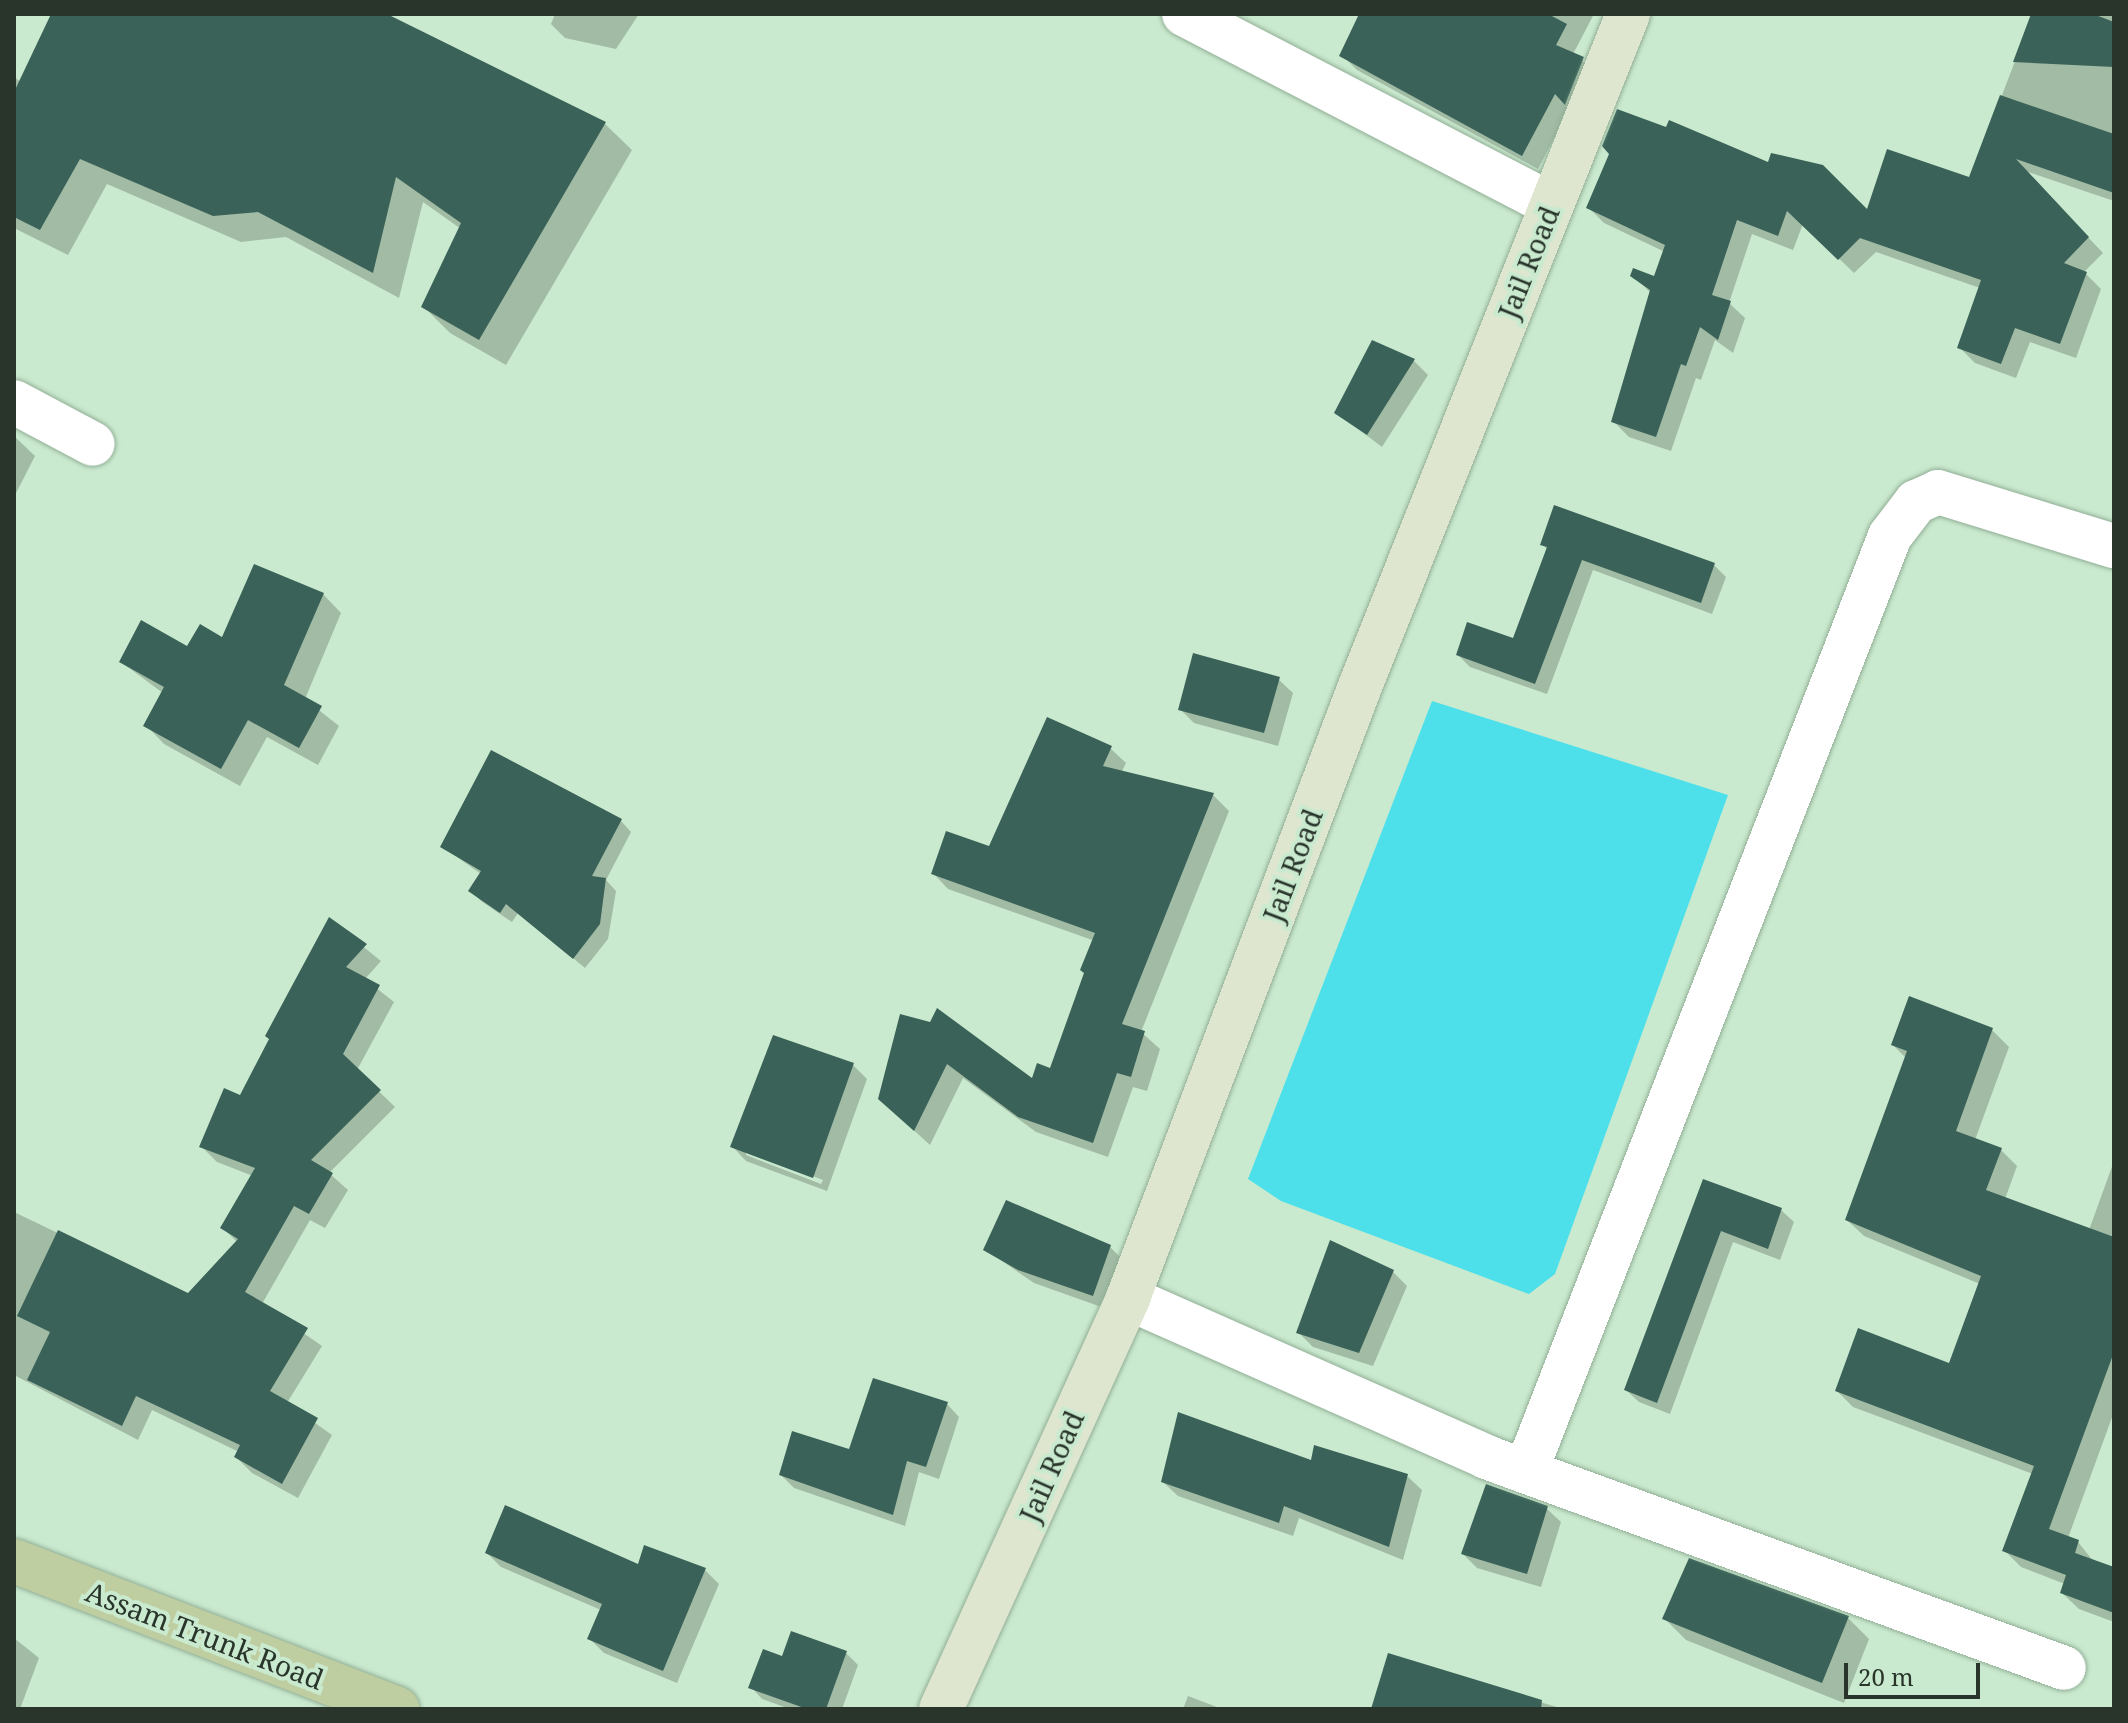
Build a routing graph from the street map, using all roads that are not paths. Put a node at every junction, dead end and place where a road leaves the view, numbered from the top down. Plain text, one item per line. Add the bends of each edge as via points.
1 (1184, 14) edge
2 (1628, 14) edge
3 (1551, 204) junction
4 (14, 402) edge
5 (93, 444) dead end
6 (2114, 546) edge
7 (1128, 1298) junction
8 (1526, 1471) junction
9 (14, 1561) edge
10 (2064, 1668) dead end
11 (397, 1709) edge
12 (941, 1709) edge

1 - 3 street
2 - 3 street, Jail Road
3 - 7 street, Jail Road via 1359,689
4 - 5 street
6 - 8 street via 1938,492 1916,502 1890,536
7 - 8 street
7 - 12 street, Jail Road
8 - 10 street
9 - 11 main road, Assam Trunk Road

